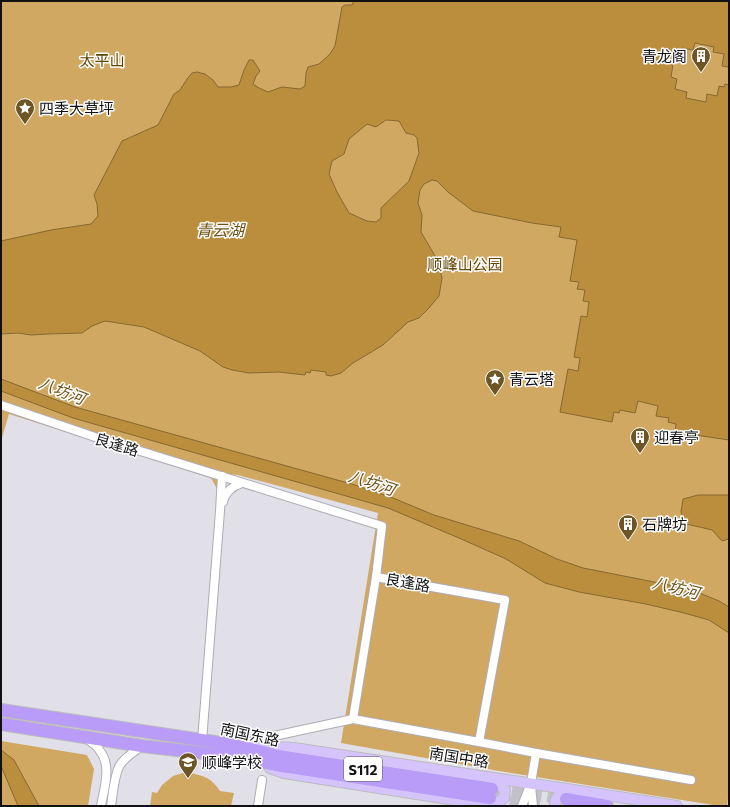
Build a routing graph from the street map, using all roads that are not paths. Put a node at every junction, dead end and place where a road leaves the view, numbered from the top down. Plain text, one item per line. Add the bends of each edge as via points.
1 (1, 405) edge
2 (222, 476) junction
3 (242, 483) junction
4 (220, 511) junction
5 (376, 576) junction
6 (1, 710) edge
7 (353, 719) junction
8 (1, 724) edge
9 (84, 736) junction
10 (202, 741) junction
11 (479, 742) junction
12 (235, 745) junction
13 (142, 746) junction
14 (536, 753) junction
15 (239, 757) junction
16 (262, 780) dead end
17 (692, 780) dead end
18 (530, 783) junction
19 (566, 794) junction
20 (485, 798) edge
21 (101, 806) edge
22 (111, 806) edge
23 (258, 806) edge
24 (522, 806) edge
25 (533, 806) edge
26 (555, 806) edge
27 (608, 806) edge
28 (677, 806) edge

1 - 2 street, 良逢路
2 - 3 street, 良逢路
2 - 4 street
3 - 4 street via 224,496
3 - 5 street, 良逢路 via 382,526
4 - 10 street
5 - 7 street
5 - 11 street, 良逢路 via 505,600
6 - 10 highway, 南国东路 / S112
7 - 11 street
7 - 12 street
8 - 9 highway, 南国东路 / S112
9 - 13 highway, 南国东路 / S112
9 - 21 street via 101,751 105,759 106,778
10 - 12 highway, 南国东路 / S112
11 - 14 street
12 - 20 highway, 南国东路 / S112
13 - 15 highway, 南国东路 / S112
13 - 22 street via 120,765
14 - 17 street
14 - 18 street
15 - 20 highway, 南国东路 / S112 via 276,766
15 - 20 main road, 南国中路 / S112 via 284,773
16 - 23 street
18 - 19 main road, 南国中路
18 - 20 main road, 南国中路
18 - 24 street
18 - 25 street
19 - 26 main road via 558,795
19 - 27 highway, 南国中路
19 - 28 main road, 南国中路

